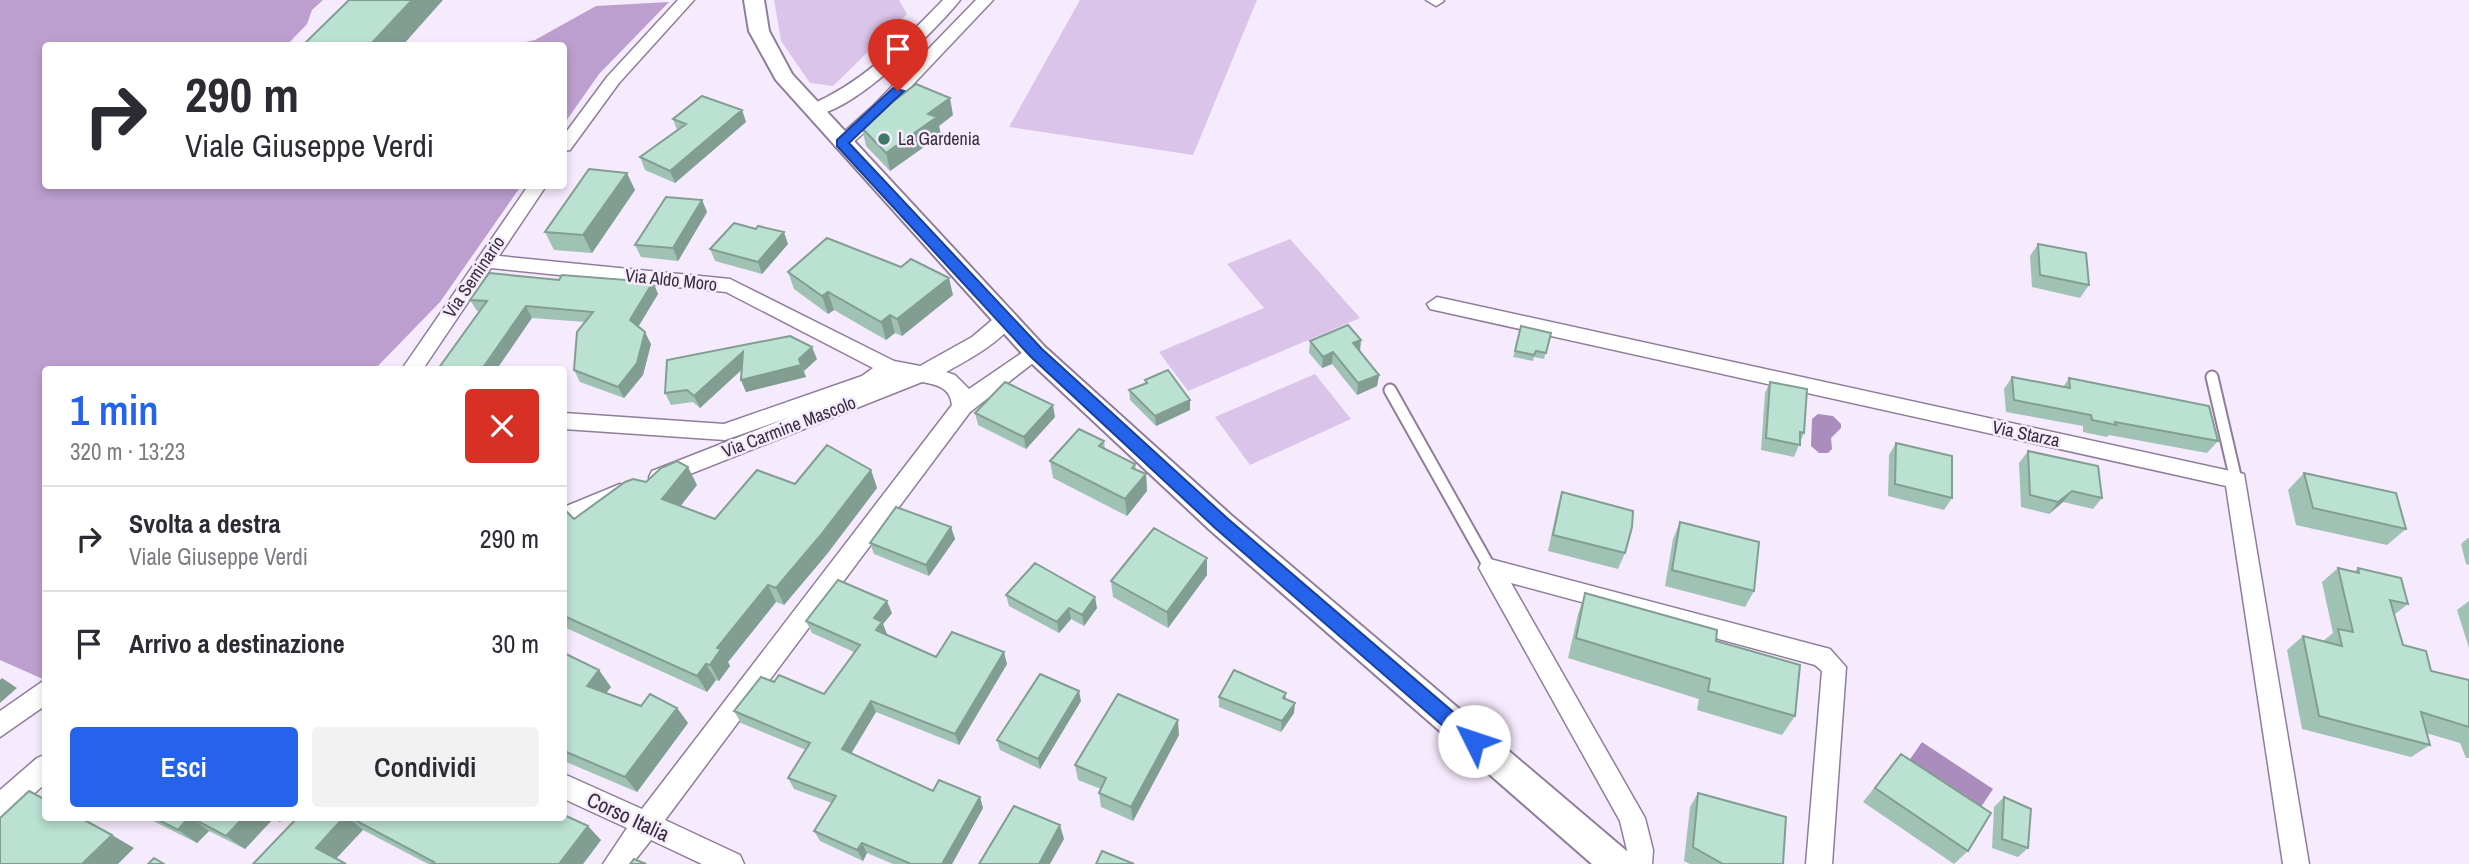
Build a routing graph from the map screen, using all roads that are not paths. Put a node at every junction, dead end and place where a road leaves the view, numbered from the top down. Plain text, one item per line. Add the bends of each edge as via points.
1 (686, 0) edge
2 (754, 0) edge
3 (952, 0) edge
4 (985, 0) edge
5 (814, 110) junction
6 (567, 142) edge
7 (842, 143) junction
8 (535, 189) edge
9 (486, 261) junction
10 (1437, 304) dead end
11 (1004, 320) junction
12 (1036, 353) junction
13 (412, 366) edge
14 (888, 367) junction
15 (919, 376) junction
16 (2212, 377) dead end
17 (1390, 390) dead end
18 (963, 406) junction
19 (567, 421) edge
20 (2236, 480) junction
21 (567, 515) edge
22 (1490, 568) junction
23 (42, 693) edge
24 (0, 726) edge
25 (42, 770) edge
26 (567, 787) edge
27 (0, 807) edge
28 (645, 825) junction
29 (616, 864) edge
30 (731, 864) edge
31 (1617, 864) edge
32 (1639, 864) edge
33 (1819, 864) edge
34 (2297, 864) edge

1 - 6 street via 612,80
2 - 5 street via 759,31 783,76
3 - 5 street via 868,83
4 - 7 street
5 - 7 street
7 - 11 street
8 - 9 street, Via Seminario
9 - 13 street, Via Seminario
9 - 14 street, Via Aldo Moro via 730,286
10 - 20 street, Via Starza
11 - 12 street
11 - 15 street, Via Carmine Mascolo via 979,342
12 - 18 street
12 - 31 street via 1221,523
14 - 15 street, Via Aldo Moro
14 - 19 street via 869,381 725,432
15 - 18 street, Via Aldo Moro via 955,385
15 - 21 street, Via Carmine Mascolo
16 - 20 lane
17 - 22 lane
18 - 28 street
20 - 34 street
22 - 32 street via 1632,818
22 - 33 street via 1822,656 1834,667
23 - 24 street
25 - 27 street
26 - 28 street, Corso Italia
28 - 29 street
28 - 30 street, Corso Italia

